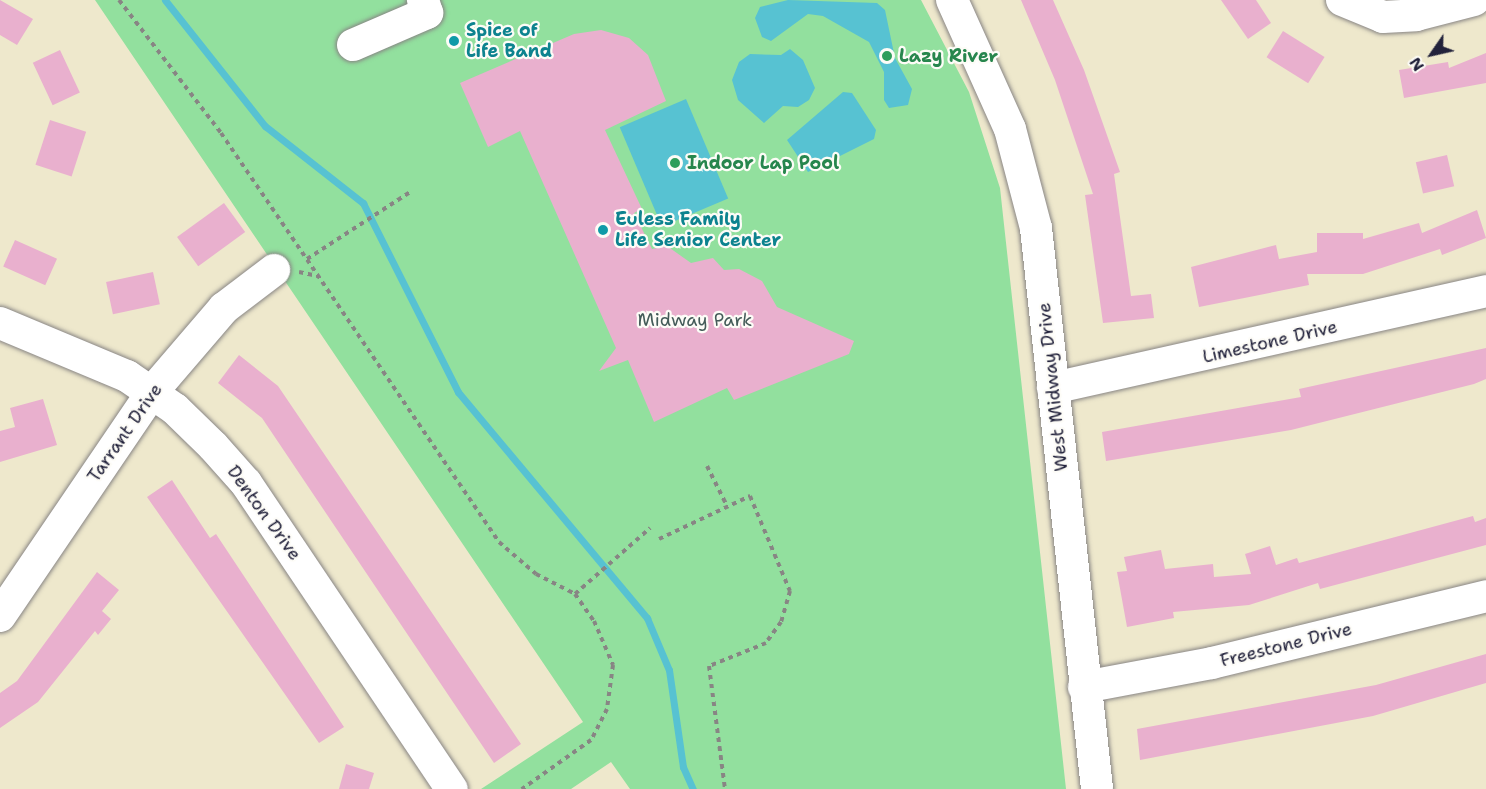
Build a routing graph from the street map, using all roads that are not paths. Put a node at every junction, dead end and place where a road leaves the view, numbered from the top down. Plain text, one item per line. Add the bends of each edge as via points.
1 (423, 0) edge
2 (952, 0) edge
3 (1342, 0) edge
4 (1474, 0) edge
5 (353, 45) dead end
6 (274, 270) dead end
7 (1486, 291) edge
8 (0, 323) edge
9 (1053, 388) junction
10 (152, 392) junction
11 (1486, 596) edge
12 (0, 616) edge
13 (1084, 687) junction
14 (452, 789) edge
15 (1097, 789) edge

1 - 5 street via 428,13
2 - 9 street, West Midway Drive via 1010,129 1036,228
3 - 4 street via 1383,17
6 - 10 street, Tarrant Drive via 224,308
7 - 9 street, Limestone Drive
8 - 10 street, Denton Drive
9 - 13 street, West Midway Drive
10 - 12 street, Tarrant Drive
10 - 14 street, Denton Drive via 246,483
11 - 13 street, Freestone Drive via 1212,663
13 - 15 street, West Midway Drive

